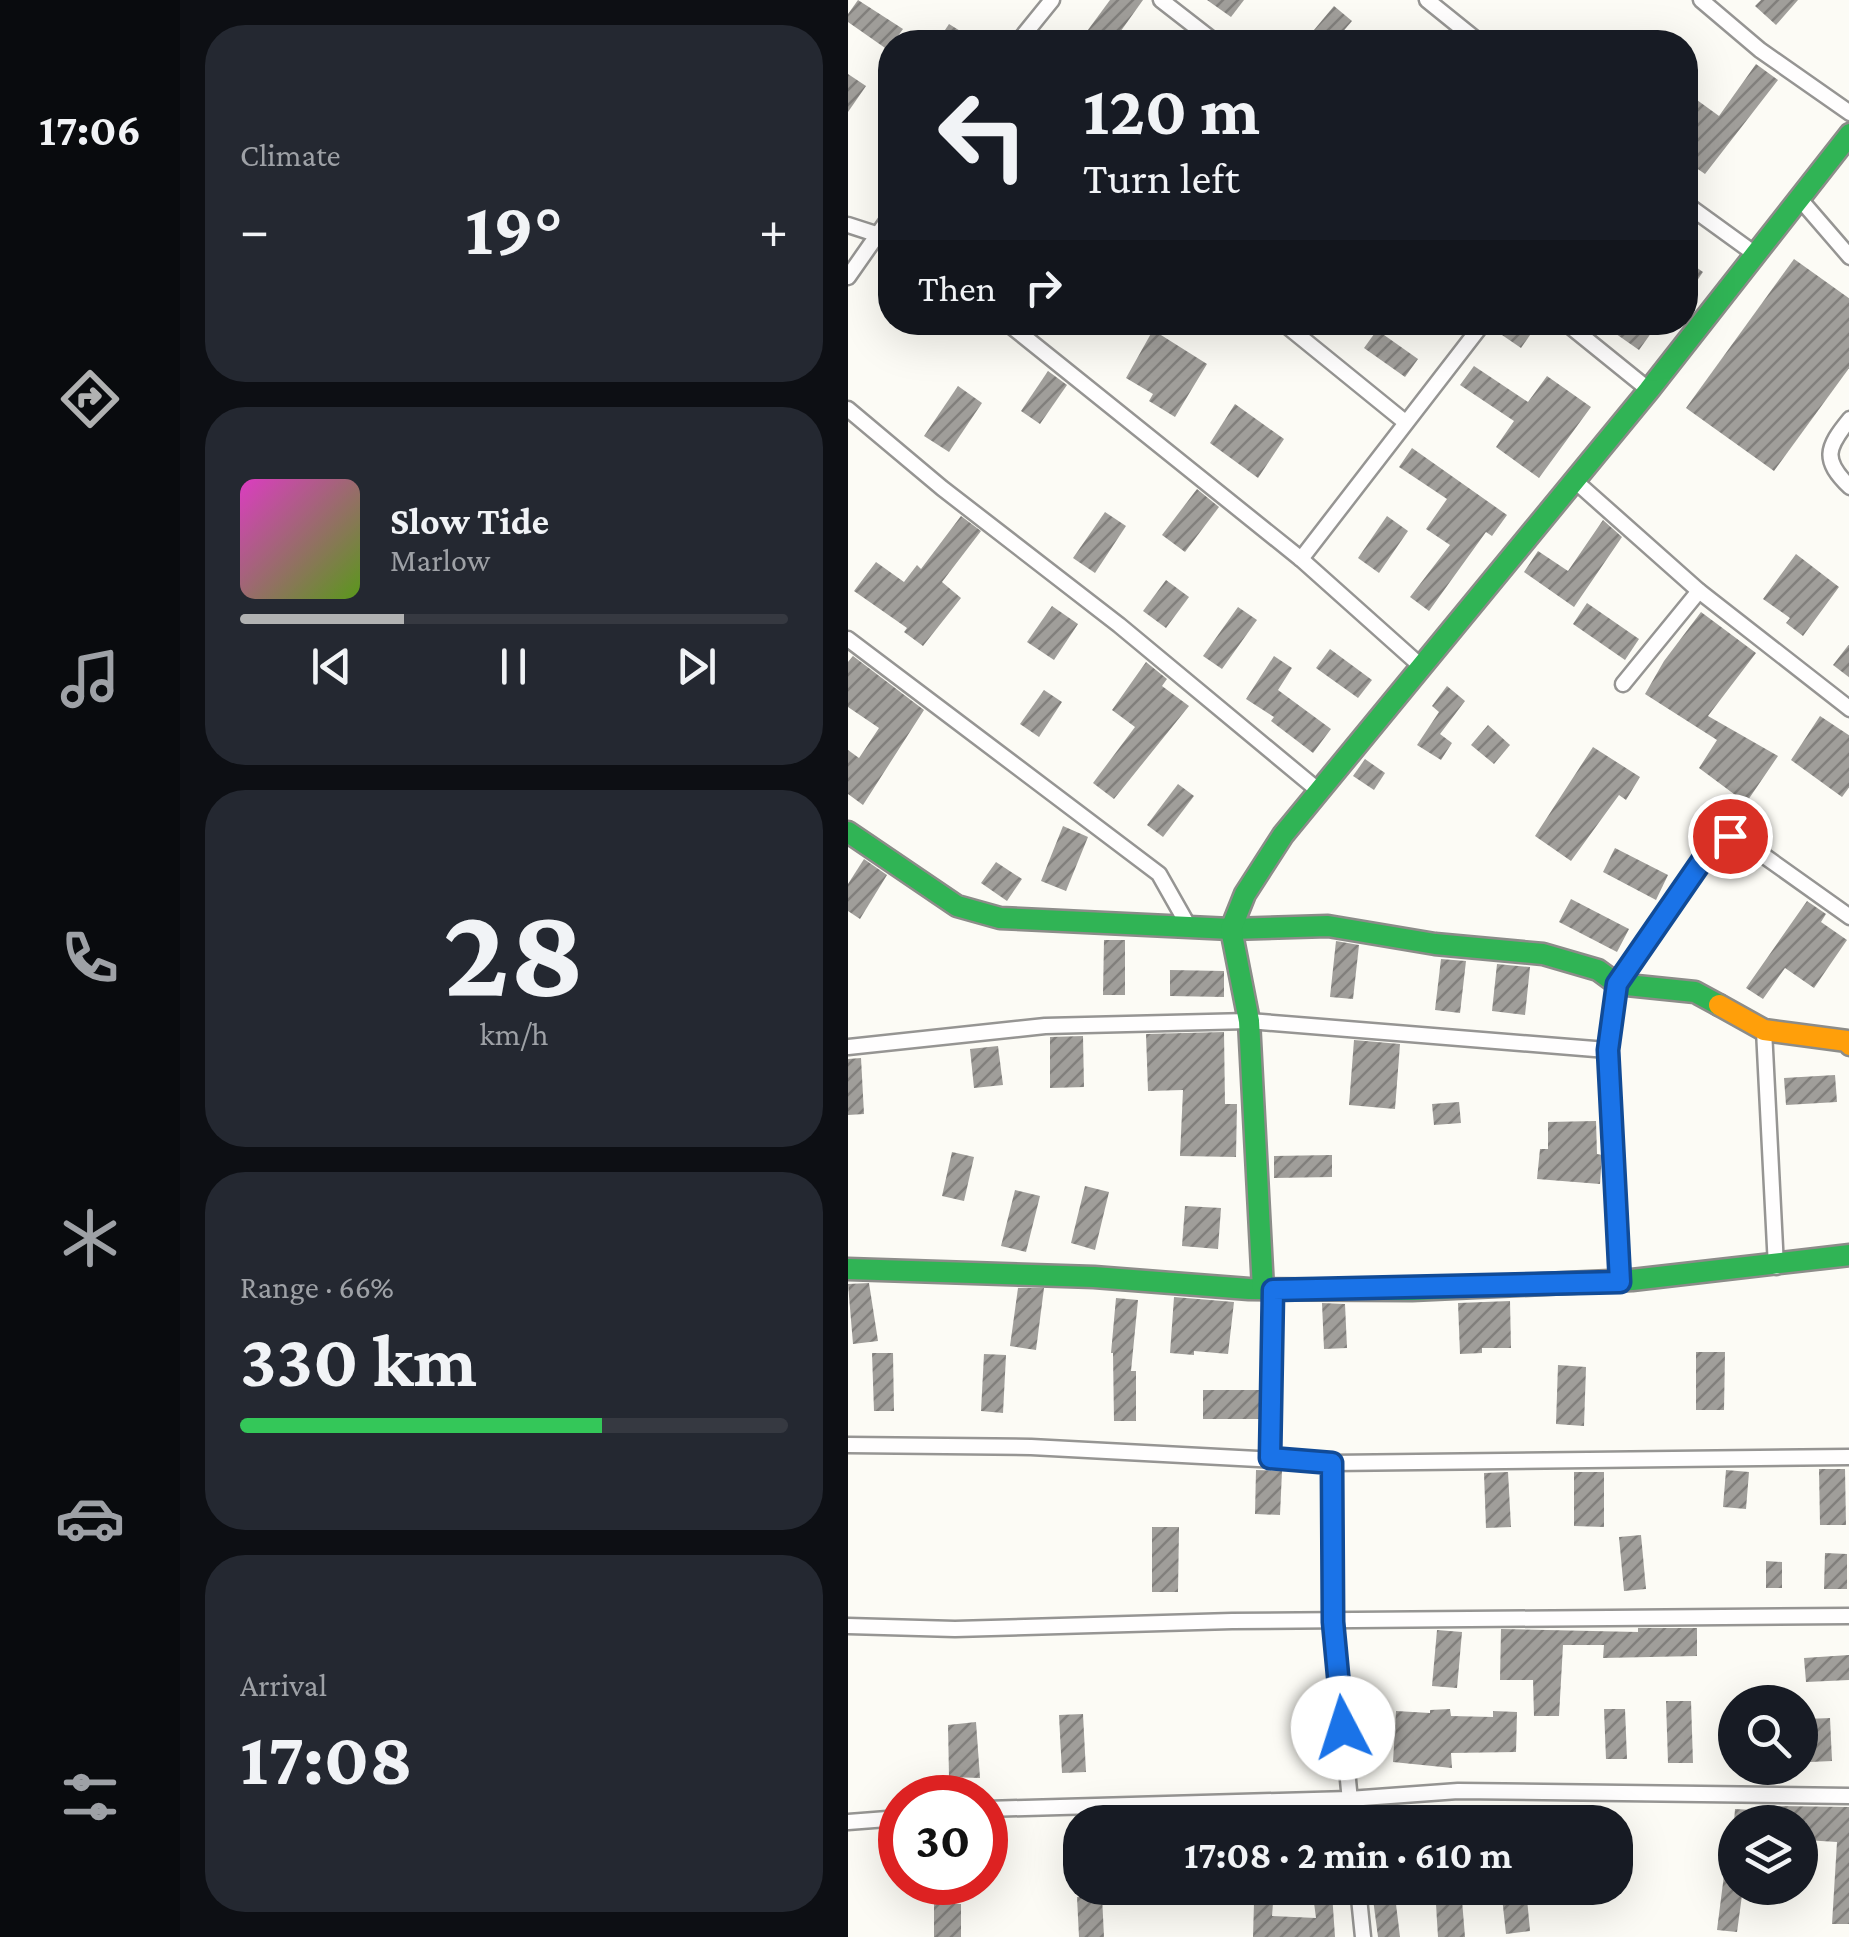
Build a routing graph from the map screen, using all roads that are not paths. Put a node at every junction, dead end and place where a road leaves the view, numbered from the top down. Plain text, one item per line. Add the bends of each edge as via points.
1 (1052, 0) edge
2 (1161, 0) edge
3 (1427, 0) edge
4 (1701, 0) edge
5 (1028, 30) edge
6 (1200, 30) edge
7 (1464, 30) edge
8 (1850, 113) edge
9 (1850, 134) edge
10 (1799, 198) junction
11 (1698, 213) edge
12 (848, 226) edge
13 (878, 236) edge
14 (878, 245) edge
15 (1754, 254) junction
16 (1850, 258) edge
17 (848, 277) edge
18 (1698, 327) edge
19 (1022, 335) edge
20 (1298, 335) edge
21 (1474, 335) edge
22 (1581, 335) edge
23 (1691, 335) edge
24 (1649, 390) junction
25 (848, 409) edge
26 (1850, 419) edge
27 (1405, 422) junction
28 (1574, 480) junction
29 (1850, 487) edge
30 (1300, 559) junction
31 (1700, 591) junction
32 (848, 639) edge
33 (1423, 668) junction
34 (1624, 684) dead end
35 (1850, 709) edge
36 (1319, 791) junction
37 (848, 832) edge
38 (1850, 917) edge
39 (1189, 927) junction
40 (1232, 928) junction
41 (1617, 984) junction
42 (1248, 1020) junction
43 (1764, 1030) junction
44 (1849, 1041) edge
45 (848, 1047) edge
46 (1608, 1050) junction
47 (1850, 1254) edge
48 (1776, 1267) junction
49 (848, 1268) edge
50 (1620, 1282) junction
51 (1268, 1290) junction
52 (848, 1444) edge
53 (1850, 1456) edge
54 (1270, 1458) junction
55 (1332, 1463) junction
56 (1850, 1616) edge
57 (1333, 1622) junction
58 (848, 1626) edge
59 (1850, 1796) edge
60 (1349, 1800) junction
61 (1350, 1805) edge
62 (1008, 1808) edge
63 (878, 1820) edge
64 (848, 1822) edge
65 (1360, 1905) edge
66 (1363, 1937) edge

1 - 5 street
2 - 6 street
3 - 7 street
4 - 8 street
9 - 10 street
10 - 15 street
10 - 16 street
11 - 15 street
12 - 13 street
14 - 17 street
15 - 18 street
19 - 30 street
20 - 27 street
21 - 27 street
22 - 24 street
23 - 24 street
24 - 28 street
25 - 36 street
26 - 29 street via 1829,456 1832,470
27 - 30 street
28 - 31 street
28 - 33 street
30 - 33 street
31 - 34 street
31 - 35 street
32 - 39 street via 1158,874
33 - 36 street
36 - 40 street via 1254,880
37 - 39 street via 939,896 971,910 1000,918
38 - 41 street via 1753,848 1719,836
39 - 40 street
40 - 41 street via 1328,926 1543,954 1598,970
40 - 42 street
41 - 43 street via 1695,992
41 - 46 street
42 - 45 street via 1045,1026
42 - 46 street
42 - 51 street
43 - 44 street
43 - 48 street
46 - 50 street
47 - 48 street
48 - 50 street
49 - 51 street
50 - 51 street
51 - 54 street
52 - 54 street
53 - 55 street
54 - 55 street
55 - 57 street
56 - 57 street
57 - 58 street
57 - 60 street
59 - 60 street via 1458,1791
60 - 61 street
60 - 62 street
63 - 64 street
65 - 66 street

